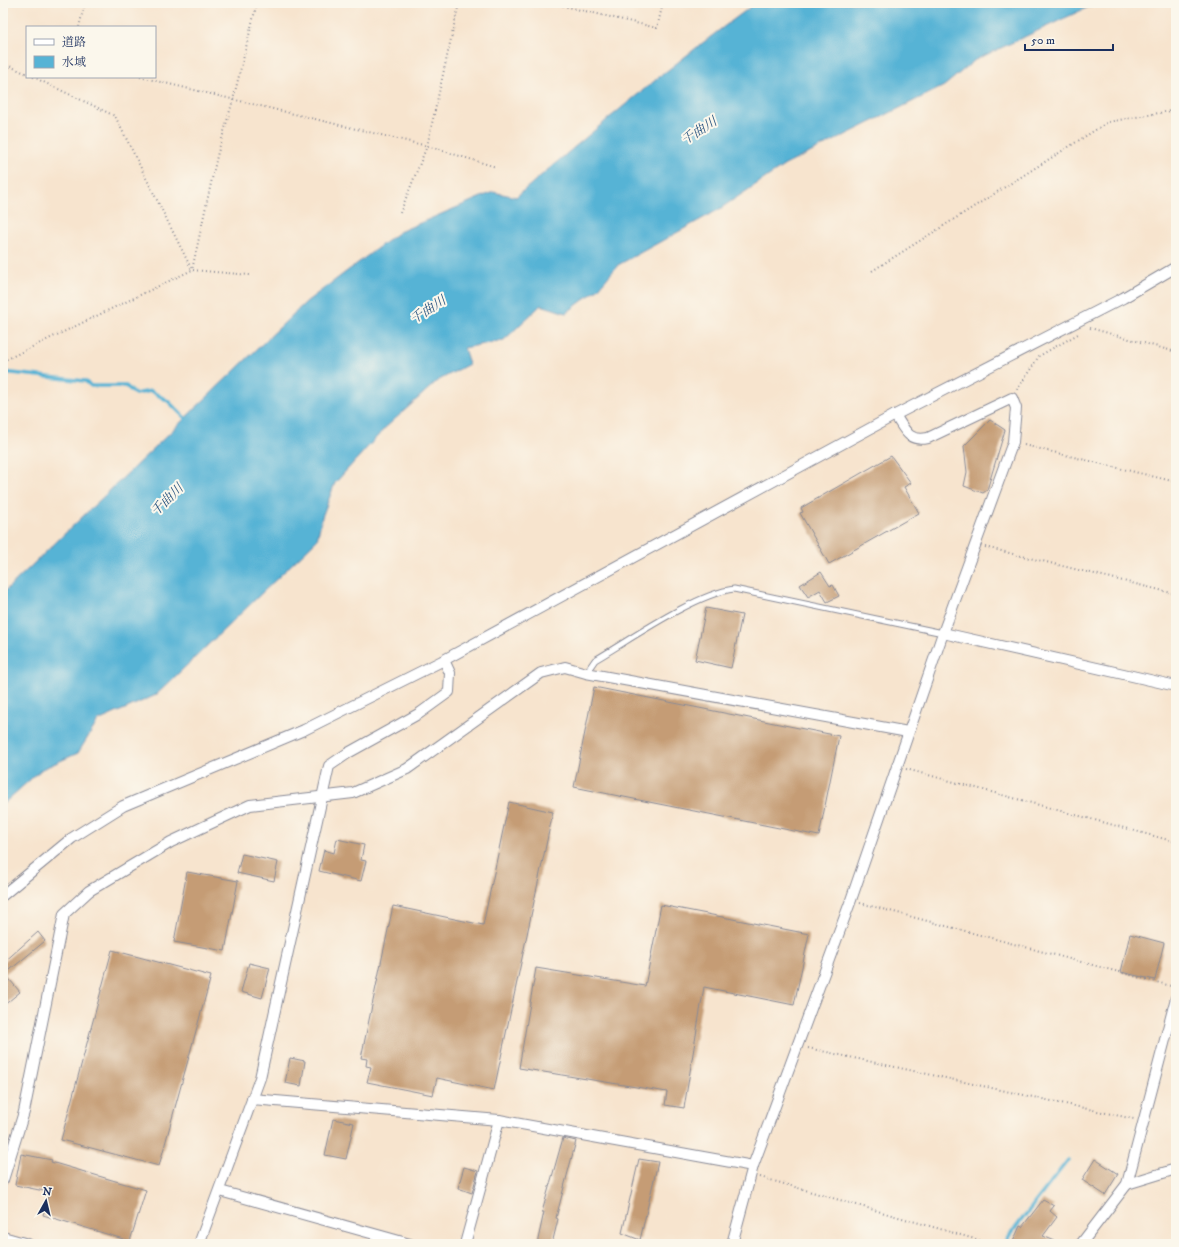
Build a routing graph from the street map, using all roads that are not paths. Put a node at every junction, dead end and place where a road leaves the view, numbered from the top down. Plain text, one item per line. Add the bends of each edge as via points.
1 (1176, 267) edge
2 (895, 415) junction
3 (943, 634) junction
4 (444, 660) junction
5 (586, 673) junction
6 (1176, 686) edge
7 (908, 732) junction
8 (321, 797) junction
9 (3, 895) edge
10 (1176, 998) edge
11 (252, 1099) junction
12 (499, 1120) junction
13 (753, 1166) junction
14 (1176, 1169) edge
15 (3, 1180) edge
16 (1127, 1184) junction
17 (220, 1191) junction
18 (3, 1237) edge
19 (28, 1244) edge
20 (199, 1244) edge
21 (410, 1244) edge
22 (465, 1244) edge
23 (732, 1244) edge
24 (1081, 1244) edge

1 - 2 street via 1123,298
2 - 3 street via 909,436 919,439 928,438 1012,398 1016,408 1013,442
2 - 4 street
3 - 5 lane via 734,589 721,590 683,608 595,660
3 - 6 street
3 - 7 street
4 - 8 street via 450,673 449,692 420,713 329,766
4 - 9 street via 304,730 123,806 72,838
5 - 7 street
5 - 8 street via 564,667 541,673 407,769 352,793
7 - 13 street via 851,900
8 - 11 street via 276,1011 260,1078
8 - 15 street via 250,805 171,842 89,891 64,914 24,1112
10 - 16 street
11 - 12 street
11 - 17 street
12 - 13 street
12 - 22 street
13 - 23 street
14 - 16 street
16 - 24 street
17 - 20 street
17 - 21 street
18 - 19 street

